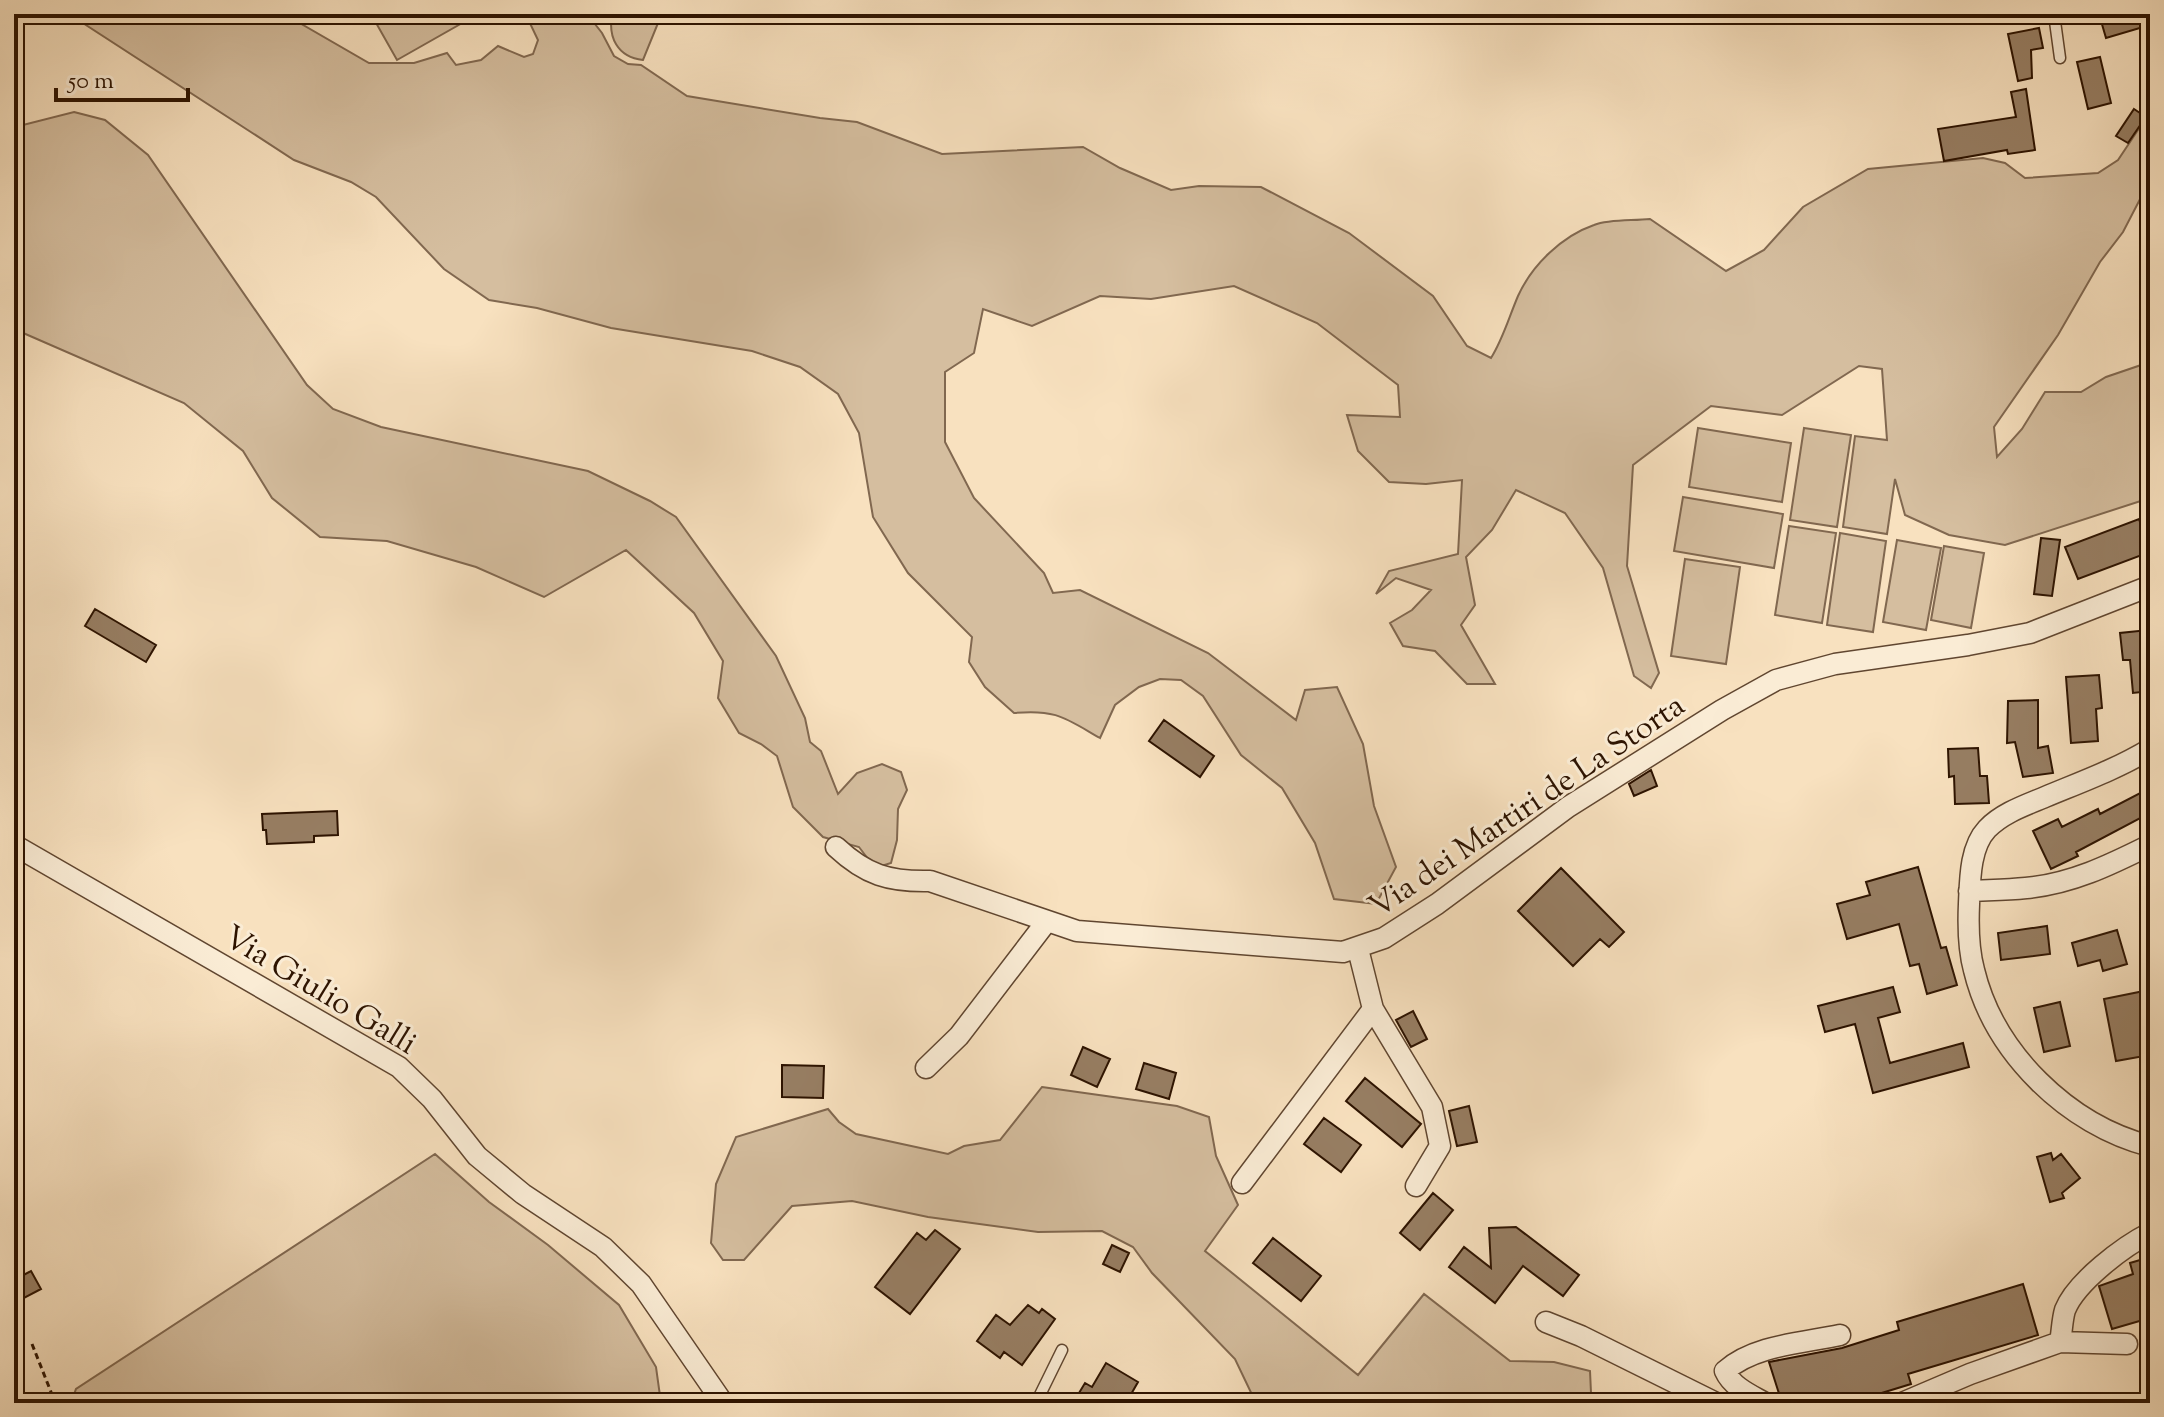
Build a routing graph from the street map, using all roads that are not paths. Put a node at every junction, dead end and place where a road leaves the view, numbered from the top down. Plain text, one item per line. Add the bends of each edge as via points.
1 (2054, 14) edge
2 (2060, 58) dead end
3 (2150, 586) edge
4 (2150, 749) edge
5 (14, 845) edge
6 (2150, 845) edge
7 (836, 847) dead end
8 (1969, 891) junction
9 (1047, 921) junction
10 (1358, 949) junction
11 (1373, 1009) junction
12 (926, 1068) dead end
13 (2150, 1146) edge
14 (1242, 1183) dead end
15 (1416, 1186) dead end
16 (2150, 1233) edge
17 (1546, 1322) dead end
18 (1840, 1335) dead end
19 (2060, 1342) junction
20 (2127, 1344) dead end
21 (1062, 1350) dead end
22 (723, 1403) edge
23 (1036, 1403) edge
24 (1716, 1403) edge
25 (1765, 1403) edge
26 (1902, 1403) edge

1 - 2 lane
3 - 10 street, Via dei Martiri de La Storta via 2030,633 1835,664 1776,680 1568,807 1437,904
4 - 8 street via 1992,824 1975,849
5 - 22 street, Via Giulio Galli via 399,1067 477,1156 603,1247 641,1284
6 - 8 street via 2052,884
7 - 9 street, Via dei Martiri de La Storta via 856,866 884,877 930,881
8 - 13 street via 1973,969 2009,1044 2070,1109 2110,1132
9 - 10 street, Via dei Martiri de La Storta via 1077,931 1330,953
9 - 12 street via 959,1036
10 - 11 street
11 - 14 street
11 - 15 street via 1432,1107 1440,1146
16 - 19 street via 2109,1260 2076,1292 2065,1311
17 - 24 street
18 - 25 street via 1759,1352 1725,1371 1735,1385
19 - 20 street
19 - 26 street
21 - 23 lane

